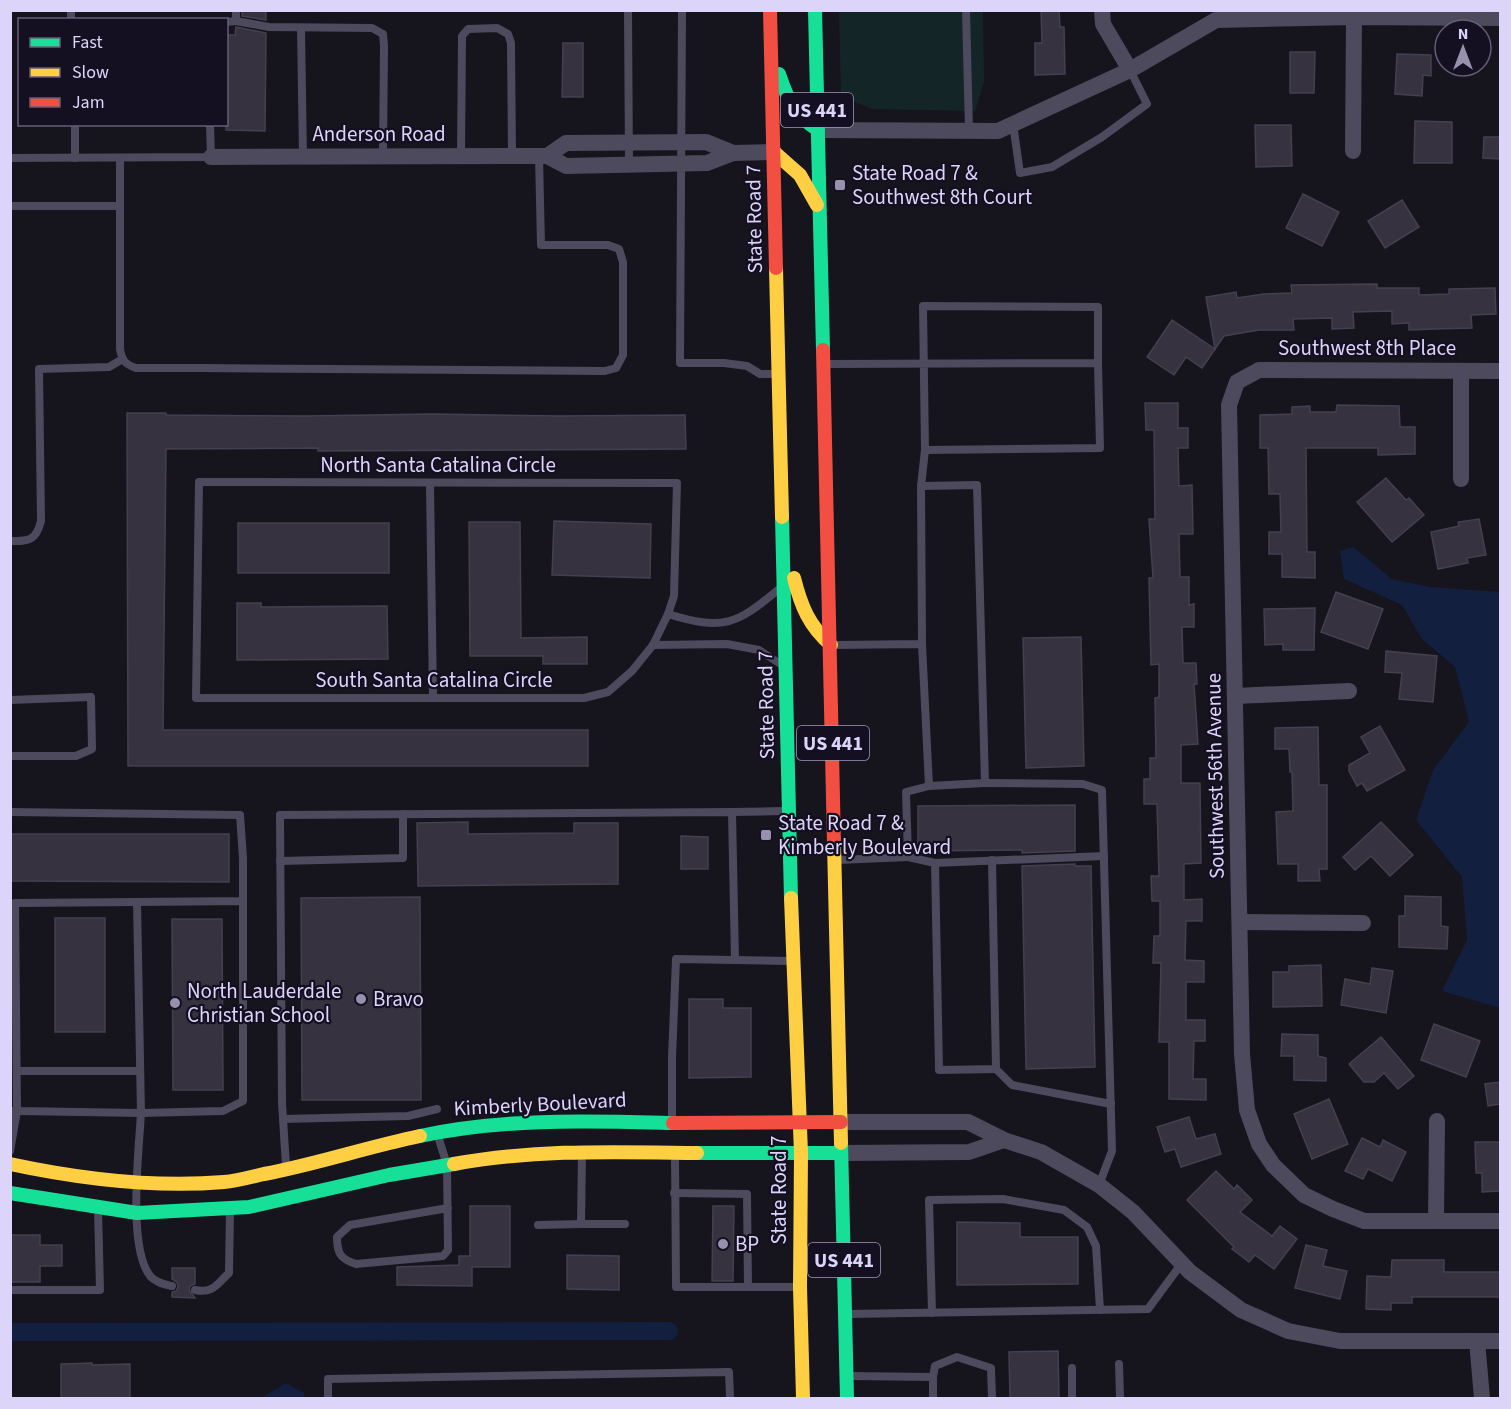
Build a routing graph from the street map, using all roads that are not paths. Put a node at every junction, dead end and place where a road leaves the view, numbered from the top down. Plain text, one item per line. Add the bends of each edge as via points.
1 (236, 10) edge
2 (628, 10) edge
3 (682, 10) edge
4 (770, 10) edge
5 (814, 10) edge
6 (966, 10) edge
7 (1102, 10) edge
8 (1354, 17) junction
9 (1500, 18) edge
10 (236, 21) junction
11 (228, 22) edge
12 (301, 28) junction
13 (771, 47) junction
14 (1130, 70) junction
15 (1013, 124) junction
16 (75, 126) edge
17 (210, 126) edge
18 (818, 130) junction
19 (969, 130) junction
20 (628, 143) junction
21 (681, 143) junction
22 (1353, 151) dead end
23 (774, 152) junction
24 (733, 153) junction
25 (303, 156) junction
26 (383, 156) junction
27 (461, 156) junction
28 (512, 156) junction
29 (543, 156) junction
30 (211, 157) junction
31 (10, 158) edge
32 (75, 158) junction
33 (120, 158) junction
34 (629, 164) junction
35 (681, 164) junction
36 (10, 206) edge
37 (120, 206) junction
38 (818, 209) junction
39 (122, 360) junction
40 (1098, 363) junction
41 (824, 364) junction
42 (924, 365) junction
43 (1461, 371) junction
44 (1500, 371) edge
45 (779, 374) junction
46 (1237, 382) joint
47 (925, 450) junction
48 (1461, 479) dead end
49 (430, 483) junction
50 (677, 483) joint
51 (921, 486) junction
52 (783, 527) junction
53 (10, 541) edge
54 (784, 585) junction
55 (668, 614) junction
56 (922, 644) junction
57 (652, 645) junction
58 (831, 645) junction
59 (786, 668) junction
60 (1349, 692) dead end
61 (1235, 696) junction
62 (195, 698) joint
63 (433, 698) junction
64 (10, 699) edge
65 (10, 756) edge
66 (985, 783) junction
67 (929, 786) junction
68 (789, 810) junction
69 (10, 812) edge
70 (732, 812) junction
71 (402, 814) junction
72 (1104, 856) junction
73 (908, 857) junction
74 (835, 860) junction
75 (992, 860) junction
76 (280, 861) junction
77 (935, 863) junction
78 (243, 901) junction
79 (137, 902) junction
80 (13, 903) edge
81 (1241, 922) junction
82 (1363, 923) dead end
83 (735, 960) junction
84 (793, 961) junction
85 (996, 1069) junction
86 (17, 1071) junction
87 (140, 1071) junction
88 (1110, 1104) junction
89 (437, 1109) dead end
90 (14, 1111) edge
91 (141, 1113) junction
92 (283, 1119) junction
93 (1437, 1121) dead end
94 (841, 1122) junction
95 (672, 1123) junction
96 (800, 1123) junction
97 (437, 1132) junction
98 (1004, 1140) junction
99 (10, 1151) edge
100 (582, 1152) junction
101 (675, 1152) junction
102 (801, 1153) junction
103 (841, 1153) junction
104 (10, 1164) edge
105 (447, 1165) junction
106 (287, 1170) junction
107 (138, 1180) junction
108 (1099, 1185) junction
109 (10, 1193) edge
110 (674, 1193) junction
111 (229, 1195) junction
112 (98, 1208) junction
113 (448, 1208) junction
114 (137, 1213) junction
115 (1436, 1221) junction
116 (1500, 1221) edge
117 (581, 1224) junction
118 (625, 1224) dead end
119 (538, 1225) dead end
120 (1182, 1263) junction
121 (172, 1286) dead end
122 (748, 1287) junction
123 (800, 1287) junction
124 (10, 1290) edge
125 (195, 1290) dead end
126 (1100, 1310) junction
127 (932, 1313) junction
128 (845, 1314) junction
129 (1477, 1341) junction
130 (1500, 1341) edge
131 (1119, 1364) dead end
132 (1072, 1368) dead end
133 (846, 1376) junction
134 (933, 1377) junction
135 (328, 1398) edge
136 (730, 1398) edge
137 (803, 1398) edge
138 (847, 1398) edge
139 (933, 1398) edge
140 (992, 1398) edge
141 (1072, 1398) edge
142 (1120, 1398) edge
143 (1482, 1398) edge

1 - 10 lane
2 - 20 lane
3 - 21 lane
4 - 13 main road, State Road 7 / US 441
5 - 18 main road, US 441
6 - 19 lane
7 - 14 street via 1103,24
8 - 9 street
8 - 14 street via 1216,20
8 - 22 street
10 - 11 lane
10 - 12 lane
12 - 25 lane
12 - 26 lane via 372,28 383,34
13 - 18 main road via 790,106 801,120
13 - 23 main road, State Road 7 / US 441
14 - 15 street
14 - 15 lane via 1147,104 1053,167 1020,173
15 - 19 street via 998,130
16 - 32 lane
17 - 30 lane
18 - 19 street
18 - 38 main road, US 441
20 - 21 street, Anderson Road
20 - 29 street, Anderson Road via 566,143
20 - 34 lane
21 - 24 street, Anderson Road via 706,142
21 - 35 lane
23 - 24 street, Anderson Road
23 - 38 main road via 804,178
23 - 45 main road, State Road 7 / US 441
24 - 35 street, Anderson Road via 707,163
25 - 26 street, Anderson Road
25 - 30 street, Anderson Road
26 - 27 street, Anderson Road
27 - 28 street, Anderson Road
27 - 28 lane via 462,36 468,29 497,28 508,34 511,43
28 - 29 street, Anderson Road
29 - 34 street, Anderson Road via 566,166
29 - 39 lane via 541,245 608,245 619,249 623,262 623,356 616,368 136,368
30 - 33 lane
31 - 32 lane
32 - 33 lane
33 - 37 lane
34 - 35 street, Anderson Road
35 - 45 lane via 681,363 724,363 747,366 760,374
36 - 37 lane
37 - 39 lane
38 - 41 main road, US 441
39 - 53 lane via 109,367 39,369 41,521 38,533 28,541
40 - 42 lane
40 - 42 lane via 1098,307 923,306
40 - 47 lane via 1100,448
41 - 42 lane
41 - 58 main road, US 441
42 - 47 lane
43 - 44 street, Southwest 8th Place
43 - 46 street, Southwest 8th Place via 1259,370
43 - 48 street
45 - 52 main road, State Road 7 / US 441
46 - 61 street, Southwest 56th Avenue via 1229,405
47 - 51 lane
49 - 50 lane, North Santa Catalina Circle
49 - 62 lane, North Santa Catalina Circle via 199,482
49 - 63 lane
50 - 55 lane, South Santa Catalina Circle via 674,596
51 - 56 lane
51 - 66 lane via 977,485
52 - 54 main road, State Road 7 / US 441
52 - 58 main road via 801,608 815,632
54 - 55 lane via 738,619 694,622
54 - 59 main road, State Road 7 / US 441
55 - 57 lane, South Santa Catalina Circle
56 - 58 lane
56 - 67 lane
57 - 59 lane via 727,644 759,650
57 - 63 lane, South Santa Catalina Circle via 632,671 608,692 584,698
58 - 74 main road, US 441
59 - 68 main road, State Road 7 / US 441
60 - 61 street
61 - 81 street, Southwest 56th Avenue
62 - 63 lane, South Santa Catalina Circle
64 - 65 lane via 91,697 92,749 76,756
66 - 67 lane
66 - 72 lane via 1083,784 1102,790
67 - 73 lane via 906,792
68 - 70 lane
68 - 84 main road, State Road 7 / US 441
69 - 78 lane via 240,815
70 - 71 lane
70 - 83 lane
71 - 76 lane via 403,858
71 - 76 lane via 280,815
72 - 75 lane
72 - 88 lane
73 - 74 lane
73 - 77 lane
74 - 94 main road, US 441
75 - 77 lane
75 - 85 lane
76 - 92 lane
77 - 85 lane via 939,1070
78 - 79 lane
78 - 91 lane via 243,1101 224,1111
79 - 80 lane
79 - 87 lane
80 - 86 lane
81 - 82 street
81 - 115 street, Southwest 56th Avenue via 1242,1054 1247,1110 1259,1144 1304,1195 1364,1221
83 - 84 lane
83 - 95 lane via 676,959
84 - 96 main road, State Road 7 / US 441
85 - 88 lane via 1012,1085
86 - 87 lane
86 - 90 lane
87 - 91 lane
88 - 108 lane via 1112,1151
89 - 92 lane via 408,1116
90 - 91 lane
90 - 99 lane
91 - 107 lane
92 - 106 lane
93 - 115 street
94 - 96 main road, Kimberly Boulevard
94 - 98 street, Kimberly Boulevard via 968,1122
94 - 103 main road, US 441
95 - 96 main road, Kimberly Boulevard
95 - 97 main road, Kimberly Boulevard via 583,1120
96 - 102 main road, State Road 7 / US 441
97 - 105 lane
97 - 106 main road, Kimberly Boulevard
98 - 103 street, Kimberly Boulevard via 969,1152
98 - 108 street, Kimberly Boulevard via 1041,1152
100 - 101 main road, Kimberly Boulevard
100 - 105 main road, Kimberly Boulevard via 486,1158
100 - 117 lane
101 - 102 main road, Kimberly Boulevard
101 - 110 lane
102 - 103 main road, Kimberly Boulevard
102 - 123 main road, State Road 7 / US 441
103 - 128 main road, US 441
104 - 107 main road, Kimberly Boulevard via 62,1175
105 - 111 main road, Kimberly Boulevard via 389,1174 249,1207
105 - 113 lane
106 - 111 main road, Kimberly Boulevard
107 - 111 main road, Kimberly Boulevard
107 - 114 lane
108 - 120 street, Kimberly Boulevard
109 - 112 main road, Kimberly Boulevard
110 - 122 lane via 747,1194
110 - 122 lane via 676,1287
111 - 114 main road, Kimberly Boulevard
111 - 125 lane via 229,1272 210,1290
112 - 114 main road, Kimberly Boulevard
112 - 124 lane via 100,1290
113 - 113 lane via 448,1250 443,1256 356,1264 339,1254 337,1237 350,1225
114 - 121 lane via 139,1252 147,1272 159,1283
115 - 116 street, Southwest 56th Avenue
117 - 118 lane
117 - 119 lane
120 - 126 lane via 1148,1309
120 - 129 street, Kimberly Boulevard via 1241,1310 1288,1331 1340,1341
122 - 123 lane
123 - 137 main road, State Road 7 / US 441
126 - 127 lane
126 - 127 lane via 1096,1246 1087,1227 1064,1210 1003,1199 929,1200
127 - 128 lane
128 - 133 main road, US 441
129 - 130 street, Kimberly Boulevard
129 - 143 street
131 - 142 lane
132 - 141 lane
133 - 134 lane
133 - 138 main road, US 441
134 - 139 lane
134 - 140 lane via 935,1366 957,1357 991,1368
135 - 136 lane via 328,1379 729,1372

